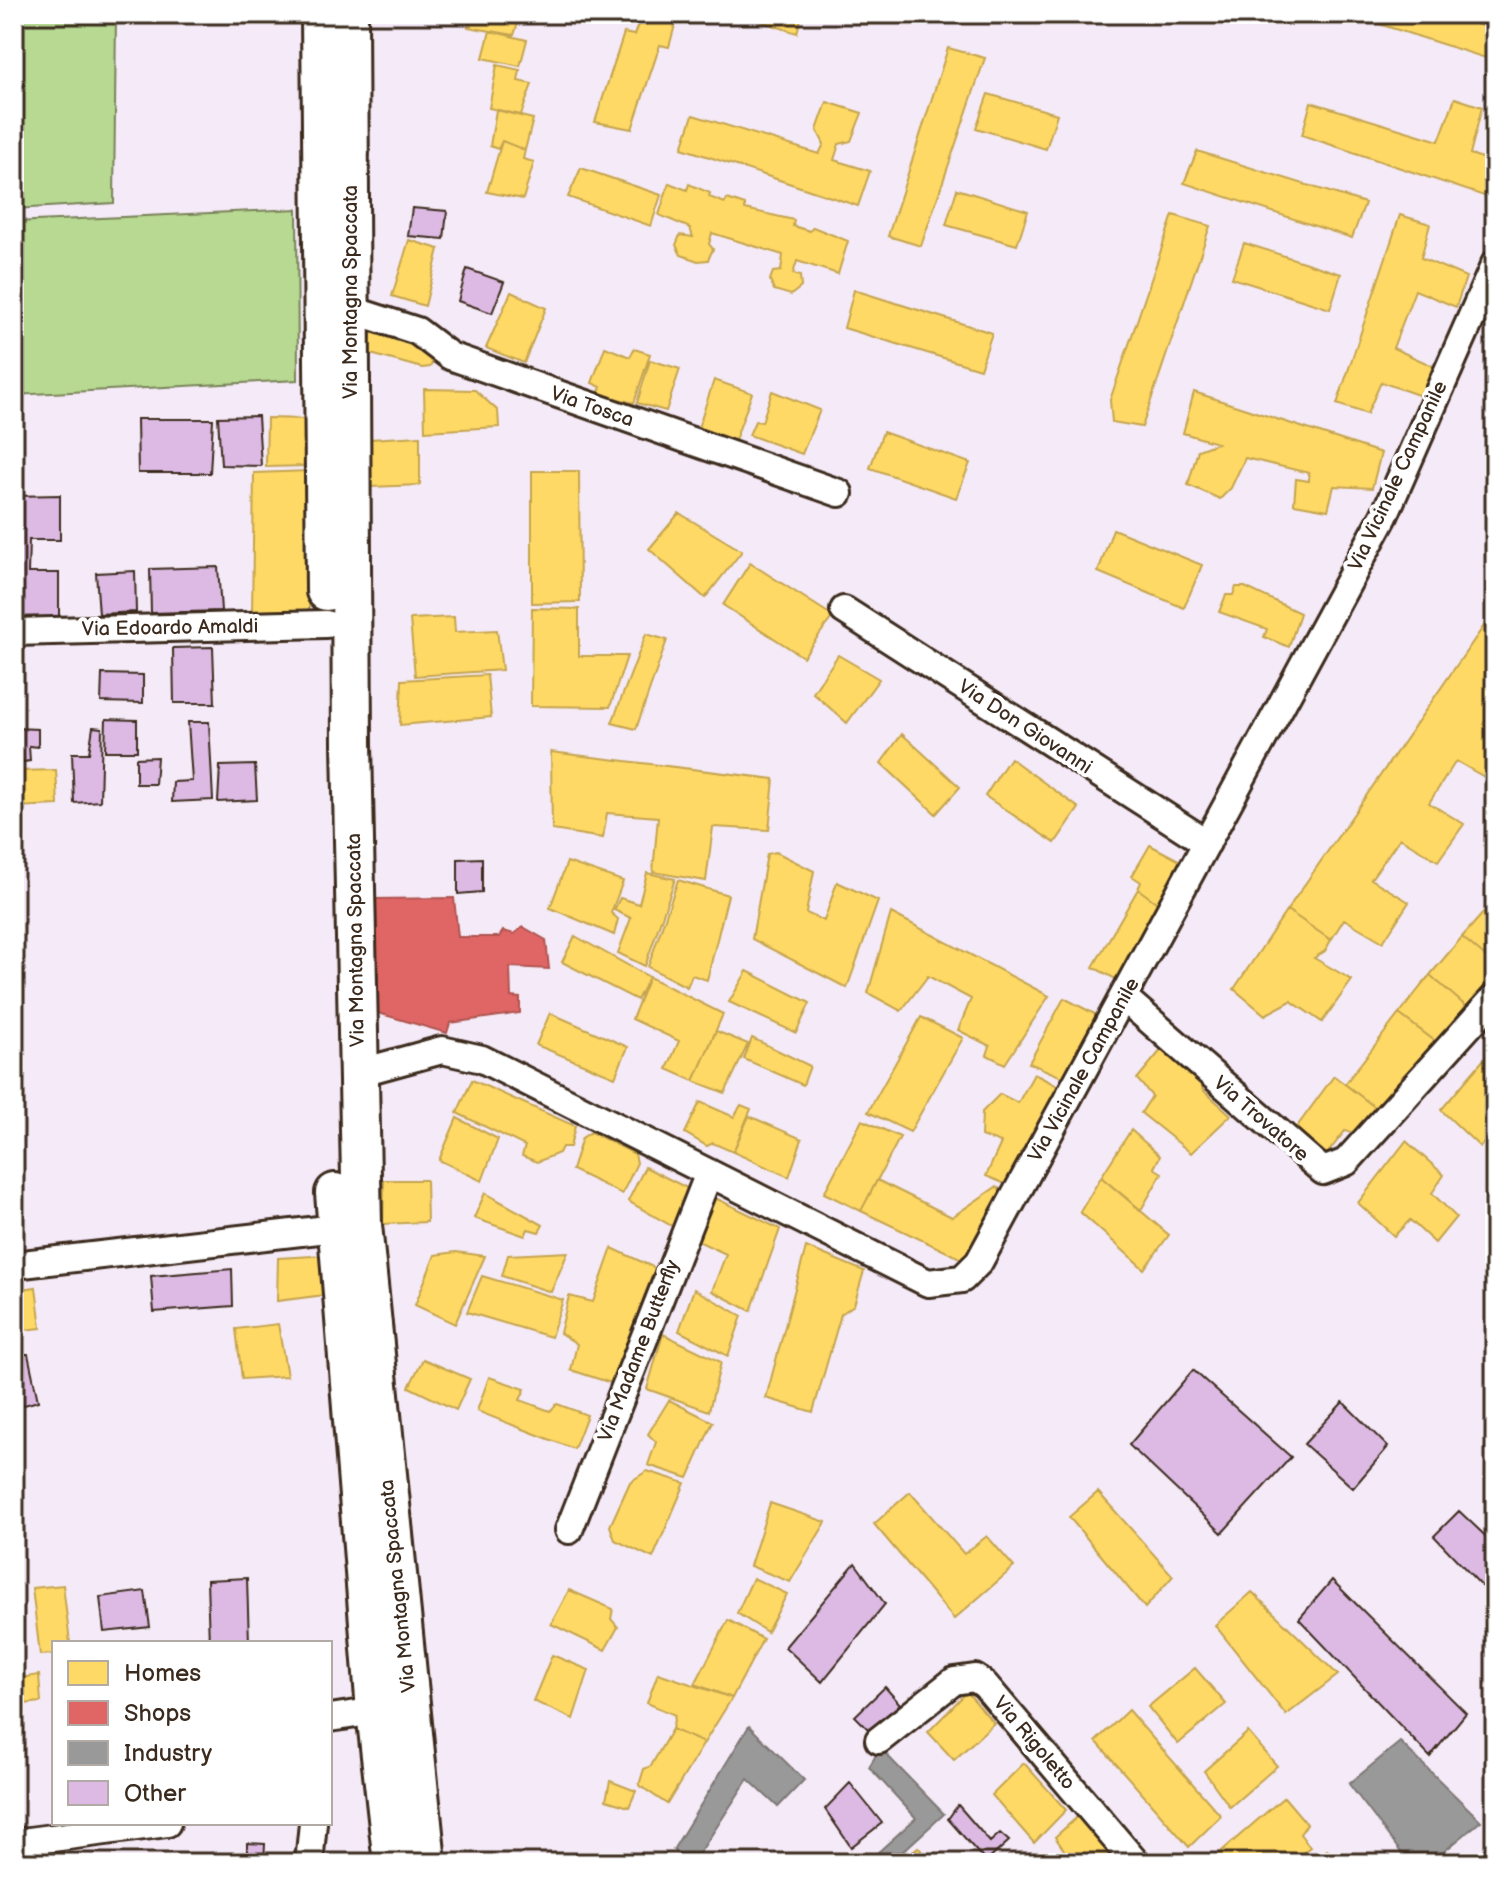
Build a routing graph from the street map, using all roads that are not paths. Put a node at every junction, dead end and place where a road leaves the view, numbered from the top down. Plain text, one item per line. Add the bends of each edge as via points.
1 (321, 14) edge
2 (348, 14) edge
3 (1495, 264) edge
4 (352, 310) junction
5 (839, 493) dead end
6 (844, 610) dead end
7 (326, 624) junction
8 (14, 632) edge
9 (1207, 843) junction
10 (1123, 997) junction
11 (1495, 997) edge
12 (358, 1073) junction
13 (709, 1173) junction
14 (336, 1228) junction
15 (14, 1265) edge
16 (569, 1530) dead end
17 (376, 1711) junction
18 (332, 1718) edge
19 (879, 1740) dead end
20 (152, 1825) edge
21 (313, 1825) edge
22 (14, 1843) edge
23 (309, 1863) edge
24 (393, 1863) edge
25 (426, 1863) edge
26 (1136, 1863) edge

1 - 7 main road, Via Montagna Spaccata
2 - 4 main road, Via Montagna Spaccata
3 - 9 street, Via Vicinale Campanile via 1384,516
4 - 5 street, Via Tosca via 417,331 450,356
4 - 12 main road, Via Montagna Spaccata
6 - 9 street, Via Don Giovanni
7 - 8 street, Via Edoardo Amaldi
7 - 14 main road, Via Montagna Spaccata
9 - 10 street, Via Vicinale Campanile
10 - 11 street, Via Trovatore via 1323,1171 1346,1162
10 - 13 street, Via Vicinale Campanile via 979,1262 962,1279 928,1283
12 - 13 street, Via Vicinale Campanile via 442,1050 463,1053
12 - 25 main road, Via Montagna Spaccata via 362,1225
13 - 16 street, Via Madame Butterfly
14 - 15 street
14 - 17 main road, Via Montagna Spaccata
17 - 18 street, Via Montagna Spaccata
17 - 24 main road, Via Montagna Spaccata
19 - 26 street, Via Rigoletto via 954,1681 975,1678
20 - 22 street
21 - 23 street

